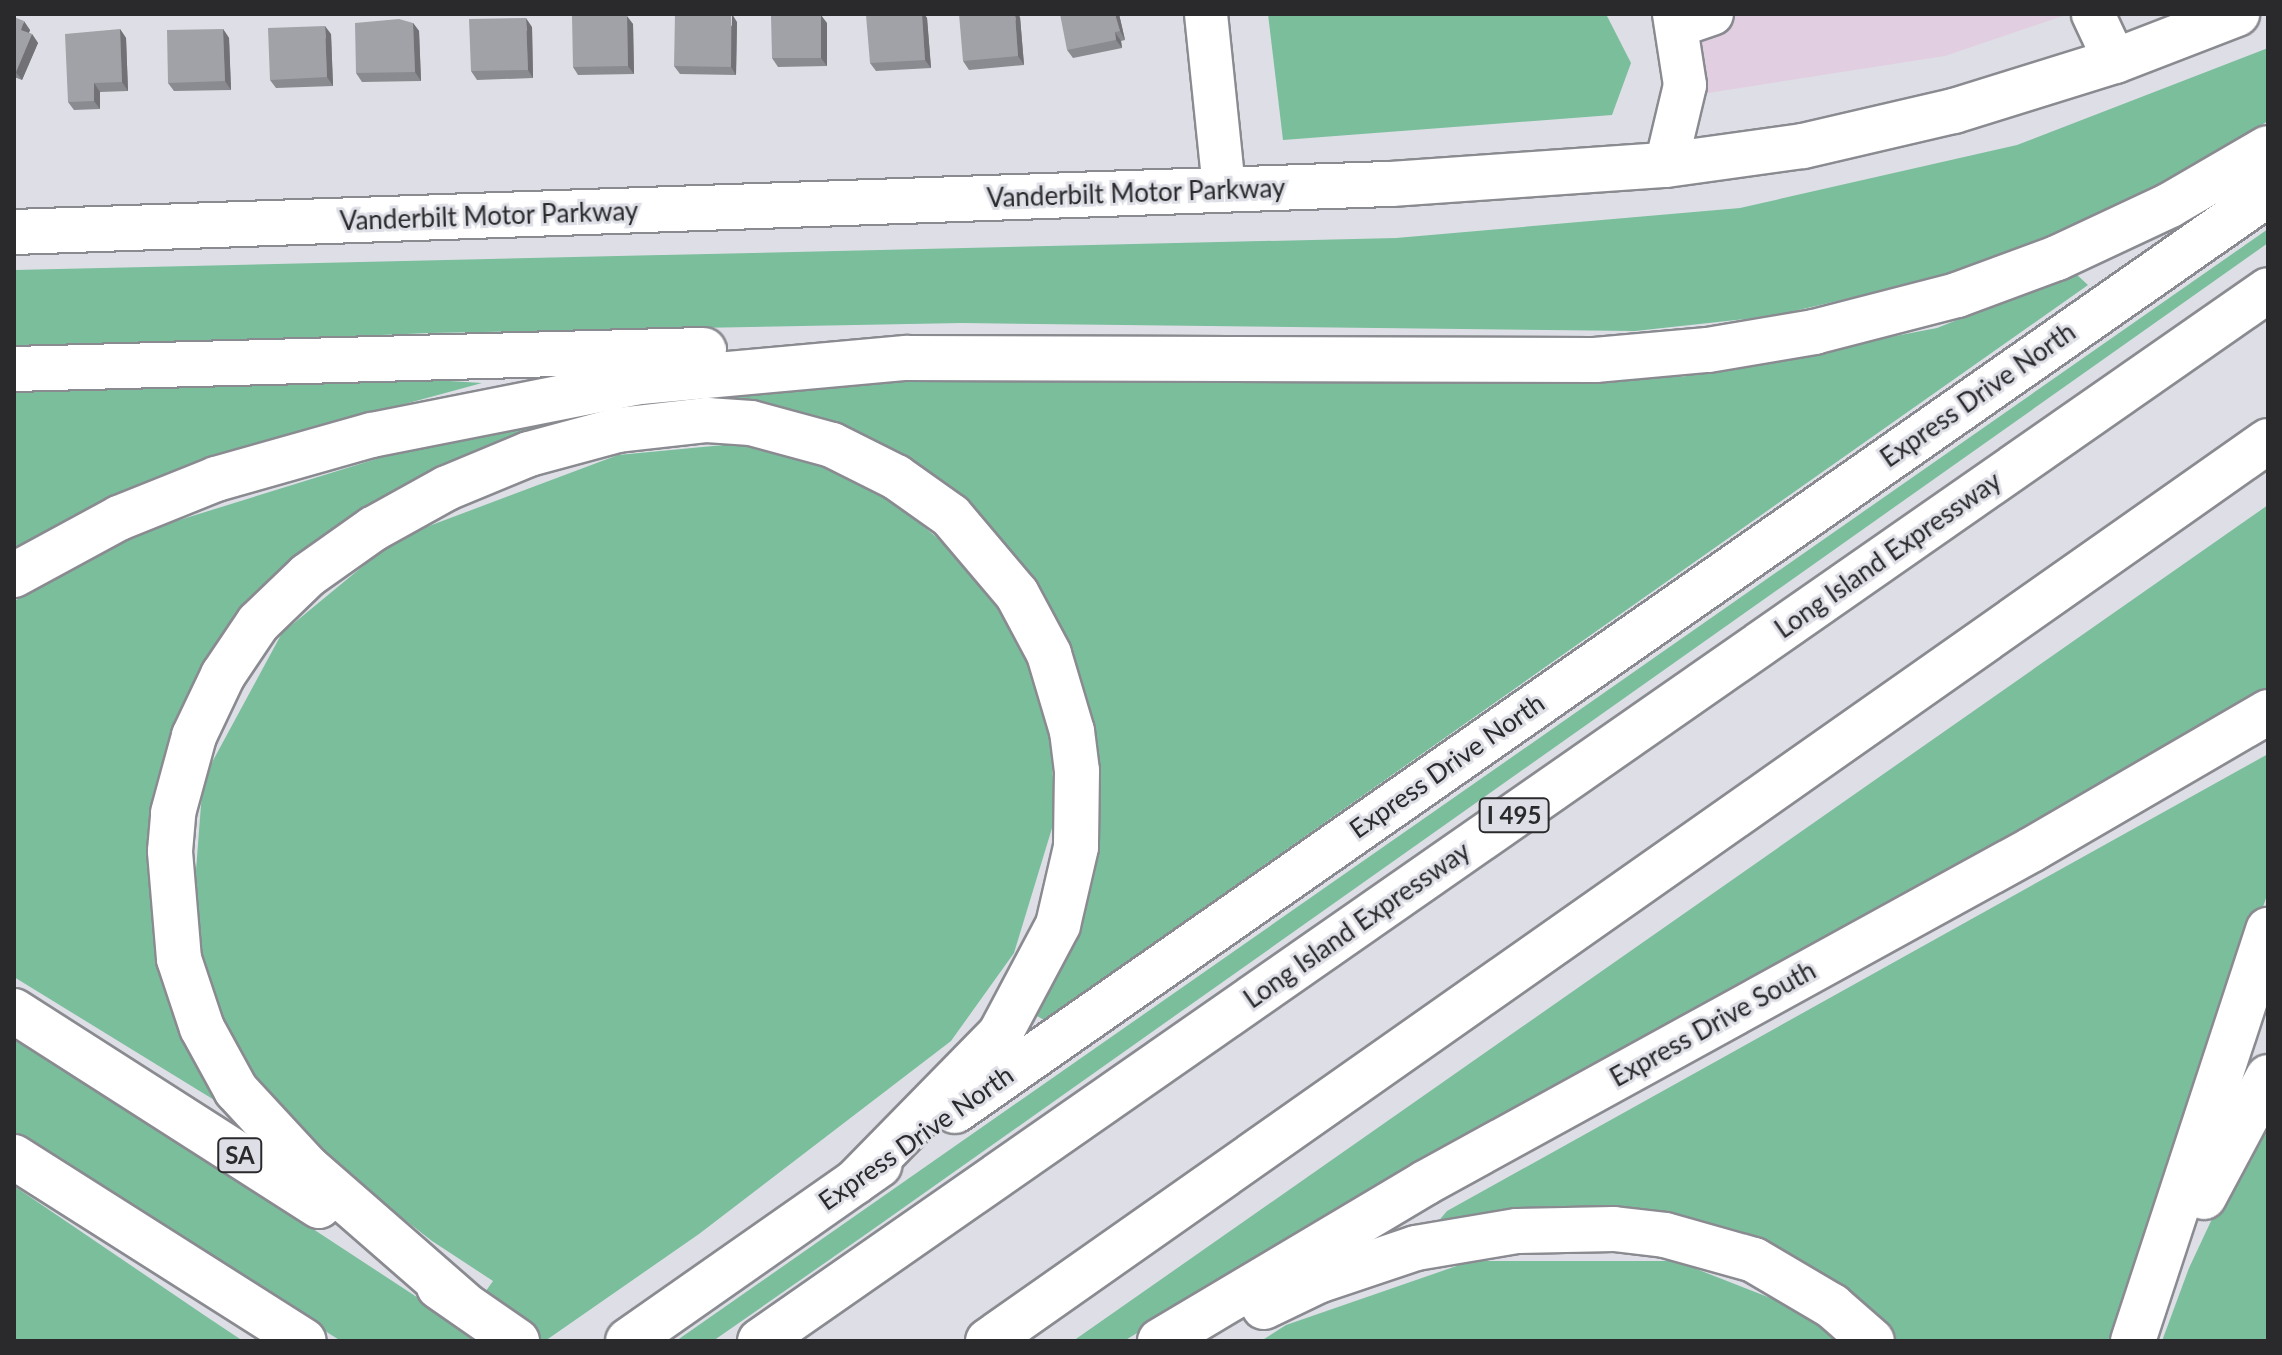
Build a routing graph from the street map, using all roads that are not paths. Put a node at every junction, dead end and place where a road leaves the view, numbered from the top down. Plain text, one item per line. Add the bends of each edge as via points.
1 (1206, 14) edge
2 (2093, 14) edge
3 (2237, 14) edge
4 (1687, 18) edge
5 (2115, 61) junction
6 (2268, 148) edge
7 (1666, 165) junction
8 (1224, 189) junction
9 (2268, 194) edge
10 (14, 232) edge
11 (2268, 290) edge
12 (906, 358) junction
13 (14, 369) edge
14 (2268, 441) edge
15 (14, 575) edge
16 (2261, 716) edge
17 (2268, 930) edge
18 (14, 1011) edge
19 (2268, 1077) edge
20 (14, 1157) edge
21 (855, 1182) junction
22 (463, 1303) junction
23 (304, 1341) edge
24 (517, 1341) edge
25 (628, 1341) edge
26 (760, 1341) edge
27 (988, 1341) edge
28 (1160, 1341) edge
29 (1193, 1341) edge
30 (1872, 1341) edge
31 (2136, 1341) edge

1 - 8 street
2 - 5 street
3 - 5 main road, Vanderbilt Motor Parkway
4 - 7 street via 1685,85
5 - 7 main road, Vanderbilt Motor Parkway via 1891,126 1803,146
6 - 12 main road via 2114,233 2008,277 1861,322 1735,346 1595,360
7 - 8 main road, Vanderbilt Motor Parkway via 1461,181
8 - 10 main road, Vanderbilt Motor Parkway
9 - 21 main road, Express Drive North
11 - 26 main road, Long Island Expressway / I 495
12 - 13 main road via 556,351
12 - 15 main road via 640,382 372,435 168,498
14 - 27 main road
16 - 28 main road, Express Drive South via 2031,850 1425,1183
17 - 31 main road
18 - 22 main road, SA
19 - 31 main road via 2215,1174
20 - 23 main road
21 - 22 main road via 1000,1034 1058,925 1076,847 1077,771 1072,731 1049,654 1017,594 951,516 896,477 832,445 751,423 707,420 618,430 529,454 447,488 373,529 308,575 258,623 223,675 194,736 173,813 170,851 179,959 224,1070 283,1145
21 - 25 main road, Express Drive North
22 - 24 main road, SA
29 - 30 main road via 1365,1263 1466,1238 1563,1228 1665,1235 1754,1260 1832,1306

